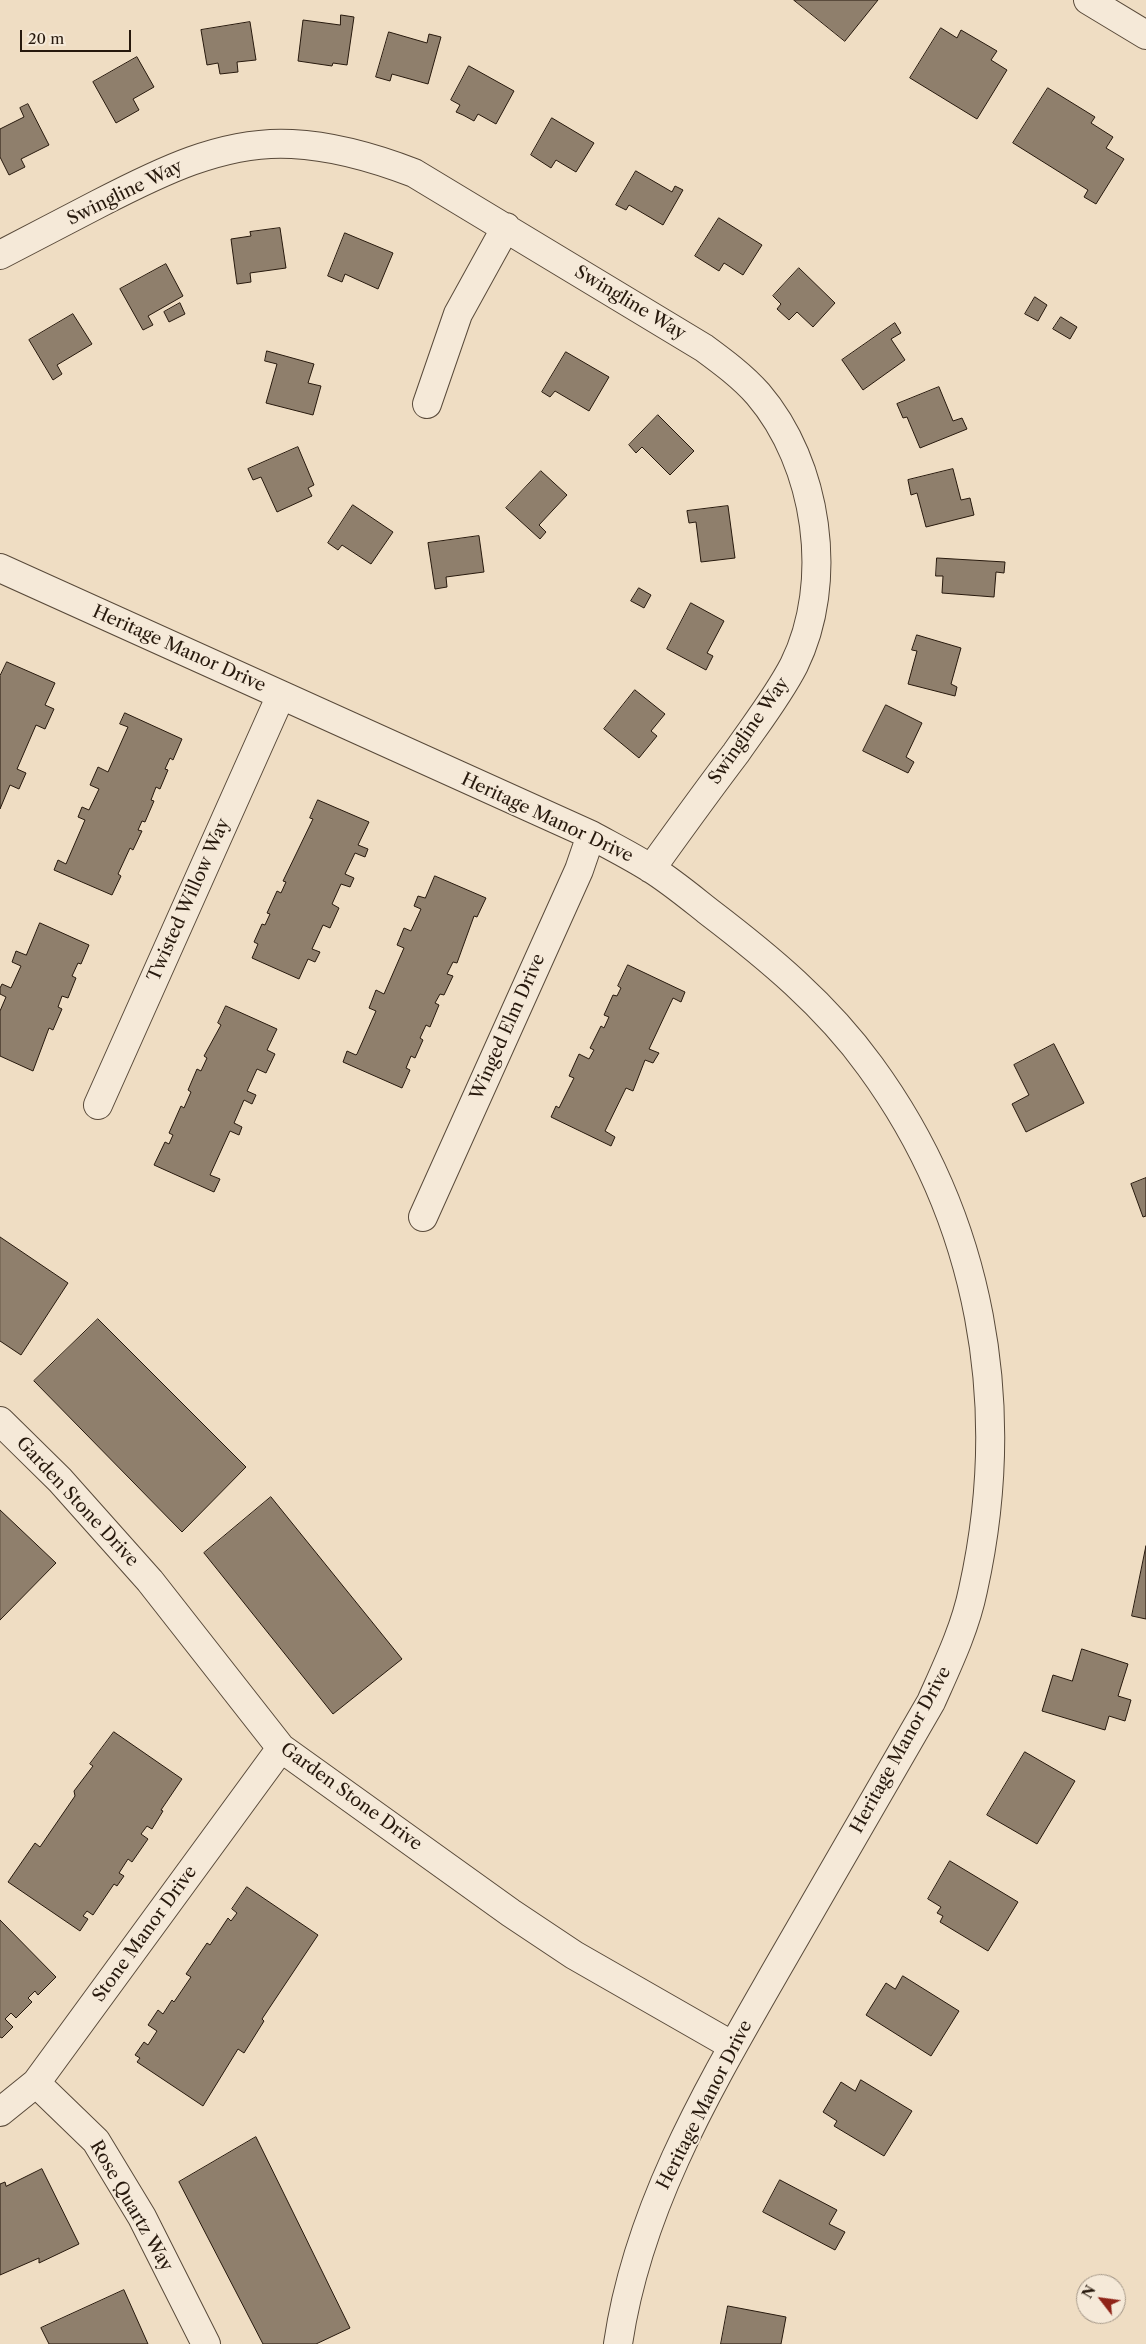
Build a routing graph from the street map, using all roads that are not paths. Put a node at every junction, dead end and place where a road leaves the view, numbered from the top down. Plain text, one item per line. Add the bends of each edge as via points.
1 (1088, 0) edge
2 (1146, 35) edge
3 (506, 227) junction
4 (0, 255) edge
5 (426, 404) dead end
6 (0, 568) edge
7 (281, 695) junction
8 (591, 835) junction
9 (651, 869) junction
10 (98, 1105) dead end
11 (423, 1217) dead end
12 (0, 1422) edge
13 (281, 1748) junction
14 (733, 2046) junction
15 (36, 2084) junction
16 (0, 2112) edge
17 (206, 2344) edge
18 (618, 2344) edge

1 - 2 street
3 - 4 street, Swingline Way via 414,173 372,156 292,144 258,145 192,161 157,174
3 - 5 street via 458,314
3 - 9 street, Swingline Way via 704,348 736,373 778,422 792,449 814,516 816,586 795,664 773,700
6 - 7 street, Heritage Manor Drive
7 - 8 street, Heritage Manor Drive
7 - 10 street, Twisted Willow Way
8 - 9 street, Heritage Manor Drive
8 - 11 street, Winged Elm Drive via 579,870
9 - 14 street, Heritage Manor Drive via 764,954 832,1021 869,1064 897,1106 932,1171 956,1229 974,1289 987,1359 990,1477 973,1592 954,1650 931,1702
12 - 13 street, Garden Stone Drive via 60,1480 150,1582
13 - 14 street, Garden Stone Drive via 574,1955
13 - 15 street, Stone Manor Drive
14 - 18 street, Heritage Manor Drive via 678,2148 654,2204 636,2258
15 - 16 street, Stone Manor Drive
15 - 17 street, Rose Quartz Way via 96,2141 142,2217

